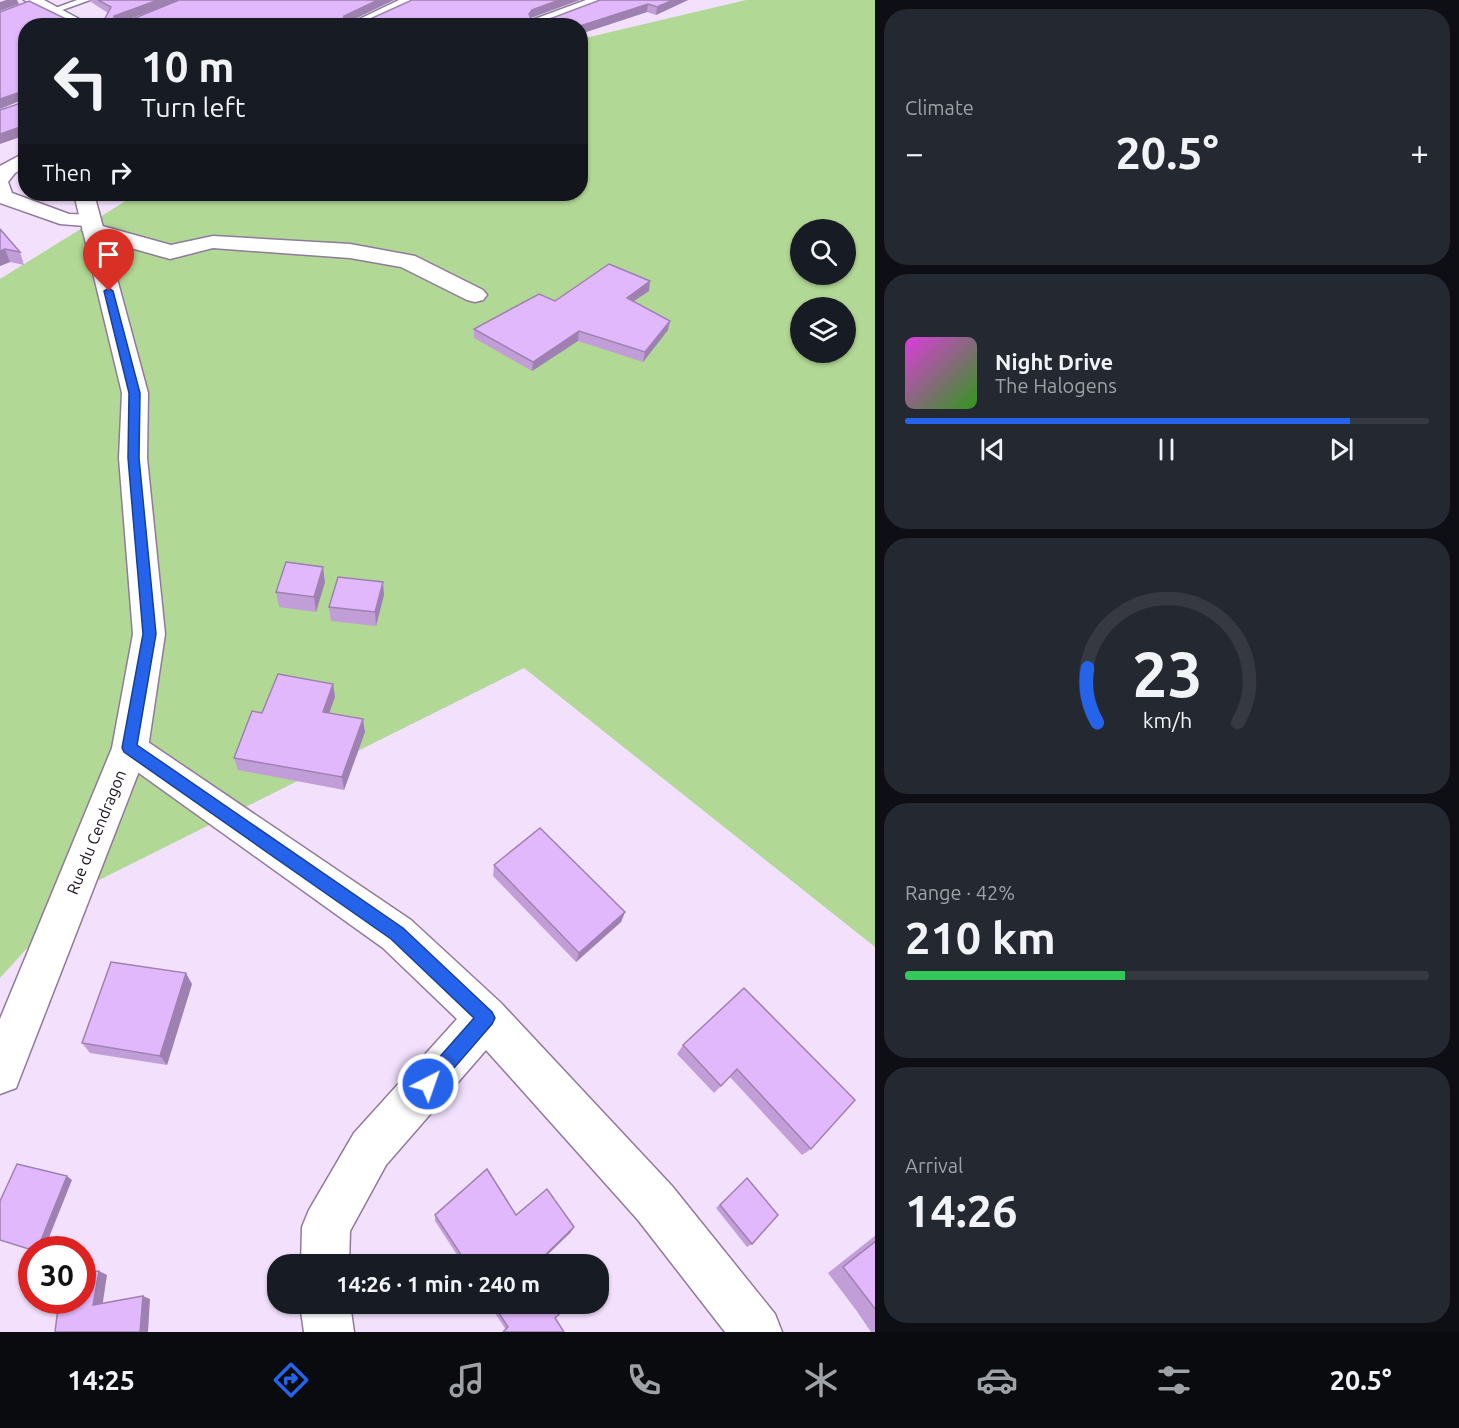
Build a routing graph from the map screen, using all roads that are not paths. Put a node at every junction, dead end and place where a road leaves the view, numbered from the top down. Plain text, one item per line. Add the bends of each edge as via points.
1 (86, 0) edge
2 (412, 0) edge
3 (600, 0) edge
4 (32, 3) edge
5 (54, 10) junction
6 (69, 18) edge
7 (371, 18) edge
8 (551, 18) edge
9 (18, 163) edge
10 (1, 190) edge
11 (18, 198) edge
12 (25, 201) edge
13 (86, 201) edge
14 (92, 225) junction
15 (475, 295) dead end
16 (130, 748) junction
17 (486, 1018) junction
18 (0, 1072) edge
19 (326, 1254) edge
20 (326, 1314) edge
21 (329, 1332) edge
22 (757, 1332) edge

1 - 5 lane
2 - 7 street
3 - 8 street
4 - 5 street
5 - 6 street
9 - 10 street via 9,169
10 - 11 street
12 - 14 street via 67,220
13 - 14 street, Rue du Cendragon
14 - 15 street via 170,252 213,242 350,251 407,261
14 - 16 street, Rue du Cendragon via 135,393 133,458 149,634
16 - 17 street via 397,934
16 - 18 street, Rue du Cendragon
17 - 19 street via 370,1149 326,1227
17 - 22 street via 655,1203
20 - 21 street

